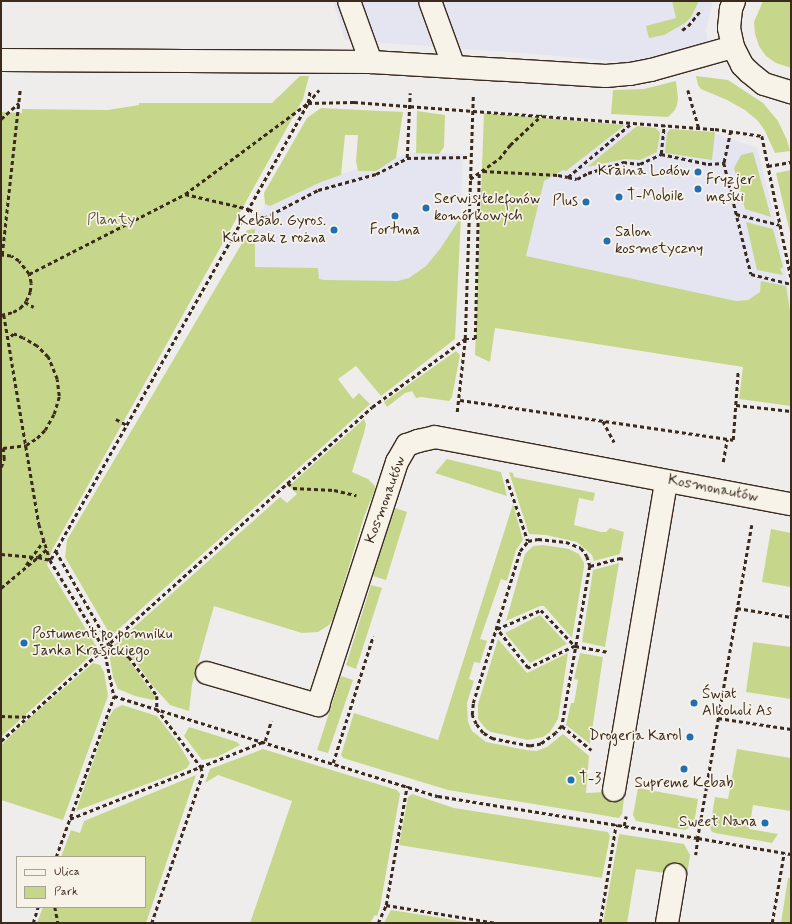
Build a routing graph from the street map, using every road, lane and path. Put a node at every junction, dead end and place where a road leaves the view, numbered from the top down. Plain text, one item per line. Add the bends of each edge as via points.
1 (349, 1) edge
2 (430, 1) edge
3 (734, 1) edge
4 (704, 5) dead end
5 (678, 33) dead end
6 (733, 47) junction
7 (1, 60) edge
8 (371, 62) junction
9 (454, 66) junction
10 (686, 85) dead end
11 (788, 96) edge
12 (308, 104) junction
13 (409, 106) junction
14 (472, 110) junction
15 (542, 115) junction
16 (1, 119) edge
17 (632, 123) junction
18 (664, 124) junction
19 (699, 128) junction
20 (731, 131) junction
21 (661, 154) junction
22 (470, 157) junction
23 (407, 158) junction
24 (791, 162) edge
25 (724, 163) junction
26 (768, 166) junction
27 (483, 171) junction
28 (479, 174) junction
29 (568, 177) junction
30 (470, 179) junction
31 (185, 194) junction
32 (250, 208) junction
33 (736, 214) junction
34 (780, 225) junction
35 (2, 255) edge
36 (29, 274) junction
37 (791, 277) edge
38 (791, 284) edge
39 (25, 302) junction
40 (34, 307) dead end
41 (2, 315) edge
42 (5, 325) junction
43 (1, 329) edge
44 (8, 339) junction
45 (465, 339) junction
46 (738, 371) dead end
47 (460, 400) junction
48 (736, 405) junction
49 (791, 411) edge
50 (116, 419) dead end
51 (127, 425) junction
52 (452, 440) junction
53 (26, 445) junction
54 (2, 447) edge
55 (497, 448) junction
56 (1, 467) edge
57 (666, 480) junction
58 (288, 483) junction
59 (384, 501) junction
60 (791, 504) edge
61 (752, 526) dead end
62 (44, 539) junction
63 (528, 541) junction
64 (47, 549) junction
65 (56, 551) junction
66 (1, 554) edge
67 (32, 557) junction
68 (38, 557) junction
69 (50, 560) junction
70 (24, 569) junction
71 (1, 588) edge
72 (737, 608) junction
73 (791, 617) edge
74 (497, 629) junction
75 (109, 644) junction
76 (575, 646) junction
77 (104, 648) junction
78 (637, 657) junction
79 (207, 673) dead end
80 (279, 694) junction
81 (114, 696) junction
82 (157, 709) junction
83 (1, 716) edge
84 (26, 717) junction
85 (718, 718) junction
86 (791, 729) edge
87 (1, 741) edge
88 (265, 741) junction
89 (202, 768) junction
90 (407, 786) junction
91 (614, 790) dead end
92 (626, 816) dead end
93 (70, 819) junction
94 (616, 824) junction
95 (624, 826) junction
96 (698, 838) junction
97 (784, 853) junction
98 (696, 854) dead end
99 (791, 854) edge
100 (56, 856) edge
101 (675, 875) dead end
102 (386, 905) junction
103 (38, 908) edge
104 (55, 908) edge
105 (33, 923) edge
106 (58, 923) edge
107 (152, 923) edge
108 (378, 923) edge
109 (497, 923) edge
110 (600, 923) edge
111 (667, 923) edge
112 (772, 923) edge

1 - 8 street
2 - 9 street
3 - 6 street via 729,28
4 - 5 path via 688,26
6 - 9 street via 651,70 606,76
6 - 11 street via 749,72 764,84
7 - 8 street
8 - 9 street
10 - 19 path
12 - 13 path via 354,102
12 - 31 path
12 - 32 path
13 - 14 path
13 - 23 path
14 - 15 path
14 - 22 path
15 - 17 path
15 - 27 path via 499,159
16 - 35 path via 19,103
17 - 18 path
17 - 29 path
18 - 19 path
18 - 21 path
19 - 20 path
20 - 25 path
20 - 26 path via 762,136
21 - 25 path via 708,164
21 - 29 path via 640,164 623,162 577,179
22 - 23 path
22 - 30 path
23 - 32 path via 376,174 318,190 264,218
24 - 26 path
25 - 33 path
26 - 34 path
27 - 28 path
27 - 29 path
28 - 30 path
28 - 45 path via 475,339
30 - 45 path
31 - 32 path
31 - 36 path
32 - 51 path
33 - 34 path
33 - 38 path via 751,274
34 - 37 path
35 - 36 path via 11,256 19,261
36 - 39 path via 30,292
39 - 40 path
39 - 41 path via 20,308
41 - 42 path
42 - 43 path
42 - 44 path
44 - 53 path
44 - 53 path via 14,334 37,346 48,357 59,385 58,403 52,420 41,435
45 - 47 path
45 - 58 path via 372,407
46 - 48 path
47 - 48 path via 733,440
47 - 52 path
48 - 49 path
50 - 51 path
51 - 65 path
52 - 55 street, Kosmonautów
52 - 59 street, Kosmonautów via 435,437 407,445 397,462
53 - 54 path
53 - 62 path via 39,524
54 - 56 path via 4,459
55 - 57 street, Kosmonautów
55 - 63 path
57 - 60 street, Kosmonautów
57 - 78 street
58 - 59 path via 293,488 334,490
58 - 75 path
59 - 80 street, Kosmonautów via 318,705
61 - 72 path
62 - 64 path
62 - 67 path
63 - 74 path via 520,551
63 - 76 path via 538,539 566,542 581,548 587,556 590,566
64 - 68 path
64 - 69 path
65 - 69 path
65 - 75 path
66 - 67 path
67 - 68 path
67 - 70 path
68 - 69 path
68 - 70 path
69 - 77 path
70 - 71 path
72 - 73 path
72 - 85 path
74 - 76 path via 541,610
74 - 76 path via 528,668
74 - 76 path via 472,703 472,715 476,724 483,733 493,739 530,746 541,744 556,733 562,726
75 - 77 path
75 - 82 path via 128,657 150,685 157,696
76 - 78 path
77 - 81 path
77 - 84 path
78 - 91 street
79 - 80 street, Kosmonautów
80 - 88 path
81 - 82 path
81 - 93 path
82 - 88 path
82 - 89 path
83 - 84 path
84 - 87 path
85 - 86 path
85 - 96 path
88 - 89 path
88 - 90 path
89 - 93 path
89 - 107 path via 203,774
90 - 94 path via 438,796
90 - 102 path
92 - 95 path
93 - 100 path
94 - 95 path
94 - 110 path
95 - 96 path
96 - 97 path
96 - 98 path
97 - 99 path
97 - 112 path
101 - 111 street
102 - 108 path
102 - 109 path
103 - 105 path
104 - 106 path

